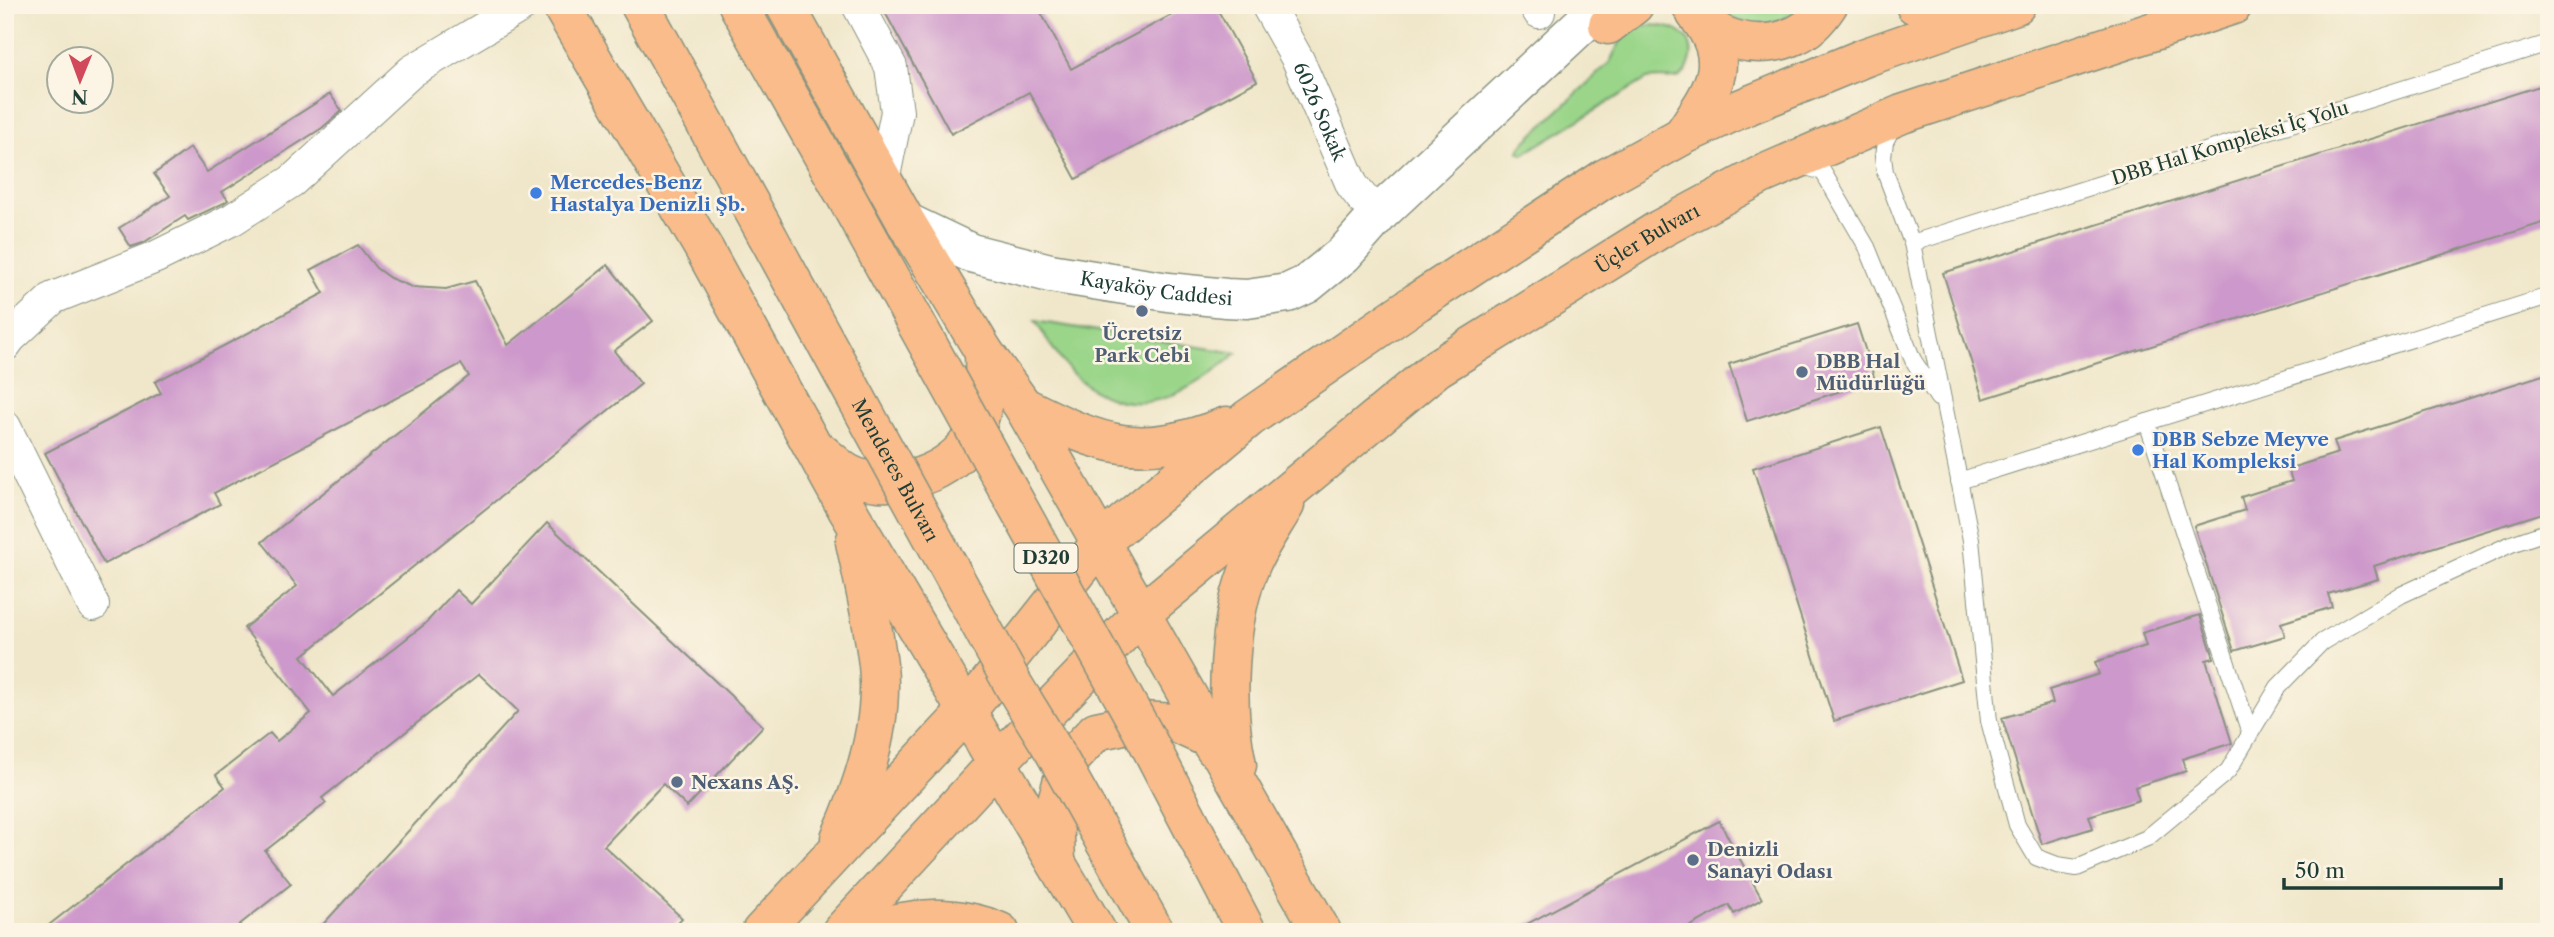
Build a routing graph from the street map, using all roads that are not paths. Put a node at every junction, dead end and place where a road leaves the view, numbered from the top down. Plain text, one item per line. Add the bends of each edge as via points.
1 (523, 5) edge
2 (561, 5) edge
3 (640, 5) edge
4 (738, 5) edge
5 (785, 5) edge
6 (858, 5) edge
7 (1267, 5) edge
8 (1828, 5) edge
9 (1915, 5) edge
10 (2233, 5) edge
11 (2009, 7) edge
12 (1689, 8) edge
13 (1609, 12) edge
14 (2549, 43) edge
15 (1902, 114) junction
16 (1682, 136) junction
17 (1787, 164) junction
18 (883, 181) junction
19 (1382, 211) junction
20 (906, 222) junction
21 (1912, 243) junction
22 (2549, 296) edge
23 (5, 345) edge
24 (985, 352) junction
25 (1023, 406) junction
26 (1943, 406) junction
27 (1249, 418) junction
28 (2147, 422) junction
29 (5, 427) edge
30 (813, 446) junction
31 (1299, 481) junction
32 (1959, 481) junction
33 (847, 509) junction
34 (2549, 531) edge
35 (1101, 542) junction
36 (93, 605) dead end
37 (1142, 612) junction
38 (967, 711) junction
39 (2250, 733) junction
40 (996, 764) junction
41 (1242, 788) junction
42 (830, 858) junction
43 (1056, 865) junction
44 (761, 932) edge
45 (841, 932) edge
46 (867, 932) edge
47 (1000, 932) edge
48 (1097, 932) edge
49 (1155, 932) edge
50 (1247, 932) edge
51 (1322, 932) edge

1 - 23 street via 412,71 292,181 233,219 156,257 53,298
2 - 30 main road
3 - 49 main road, Menderes Bulvarı, bridge via 1014,686
4 - 50 main road, D320, bridge via 1147,740
5 - 18 main road
6 - 18 street via 891,67 897,112
7 - 19 street, 6026 Sokak via 1298,60 1352,185
8 - 12 main road via 1797,35 1770,43 1742,42 1716,32
9 - 11 main road via 1950,10
10 - 15 main road, Üçler Bulvarı
11 - 16 main road via 1866,57
12 - 16 main road via 1711,37 1719,66 1705,103
13 - 19 street, Kayaköy Caddesi via 1461,171
14 - 21 lane, DBB Hal Kompleksi İç Yolu
15 - 17 main road, Üçler Bulvarı
15 - 21 lane via 1890,128 1883,157
16 - 27 main road via 1604,179
17 - 26 lane via 1823,172 1830,181 1867,247 1913,360
17 - 31 main road, Üçler Bulvarı via 1660,229 1437,368
18 - 20 main road
19 - 20 street, Kayaköy Caddesi via 1344,254 1307,284 1288,293 1247,299 1168,292 1016,266 971,253
20 - 24 main road
21 - 26 lane
22 - 28 lane
24 - 25 main road
24 - 30 main road via 980,415 970,441 948,464 921,477 881,482 848,474
25 - 27 main road via 1098,440 1142,446 1193,439
25 - 35 main road
26 - 32 lane
27 - 35 main road
28 - 32 lane
28 - 39 lane
29 - 36 street
30 - 33 main road
31 - 37 main road, Üçler Bulvarı
31 - 41 main road via 1252,562 1236,616 1228,685 1230,732
32 - 39 lane via 1971,540 1989,720 2017,825 2036,857 2077,867 2147,838 2228,771
33 - 38 main road
33 - 42 main road via 878,666 878,705 865,771
34 - 39 lane via 2401,595 2322,642 2278,687
35 - 37 main road
35 - 38 main road
37 - 40 main road, Üçler Bulvarı
37 - 41 main road
38 - 40 main road
38 - 42 main road
40 - 43 main road
40 - 45 main road, Üçler Bulvarı
41 - 43 main road via 1208,738 1175,723 1143,721 1096,731 1068,761 1054,813
41 - 51 main road
42 - 44 main road
43 - 48 main road
46 - 47 main road via 896,922 926,919 955,919

